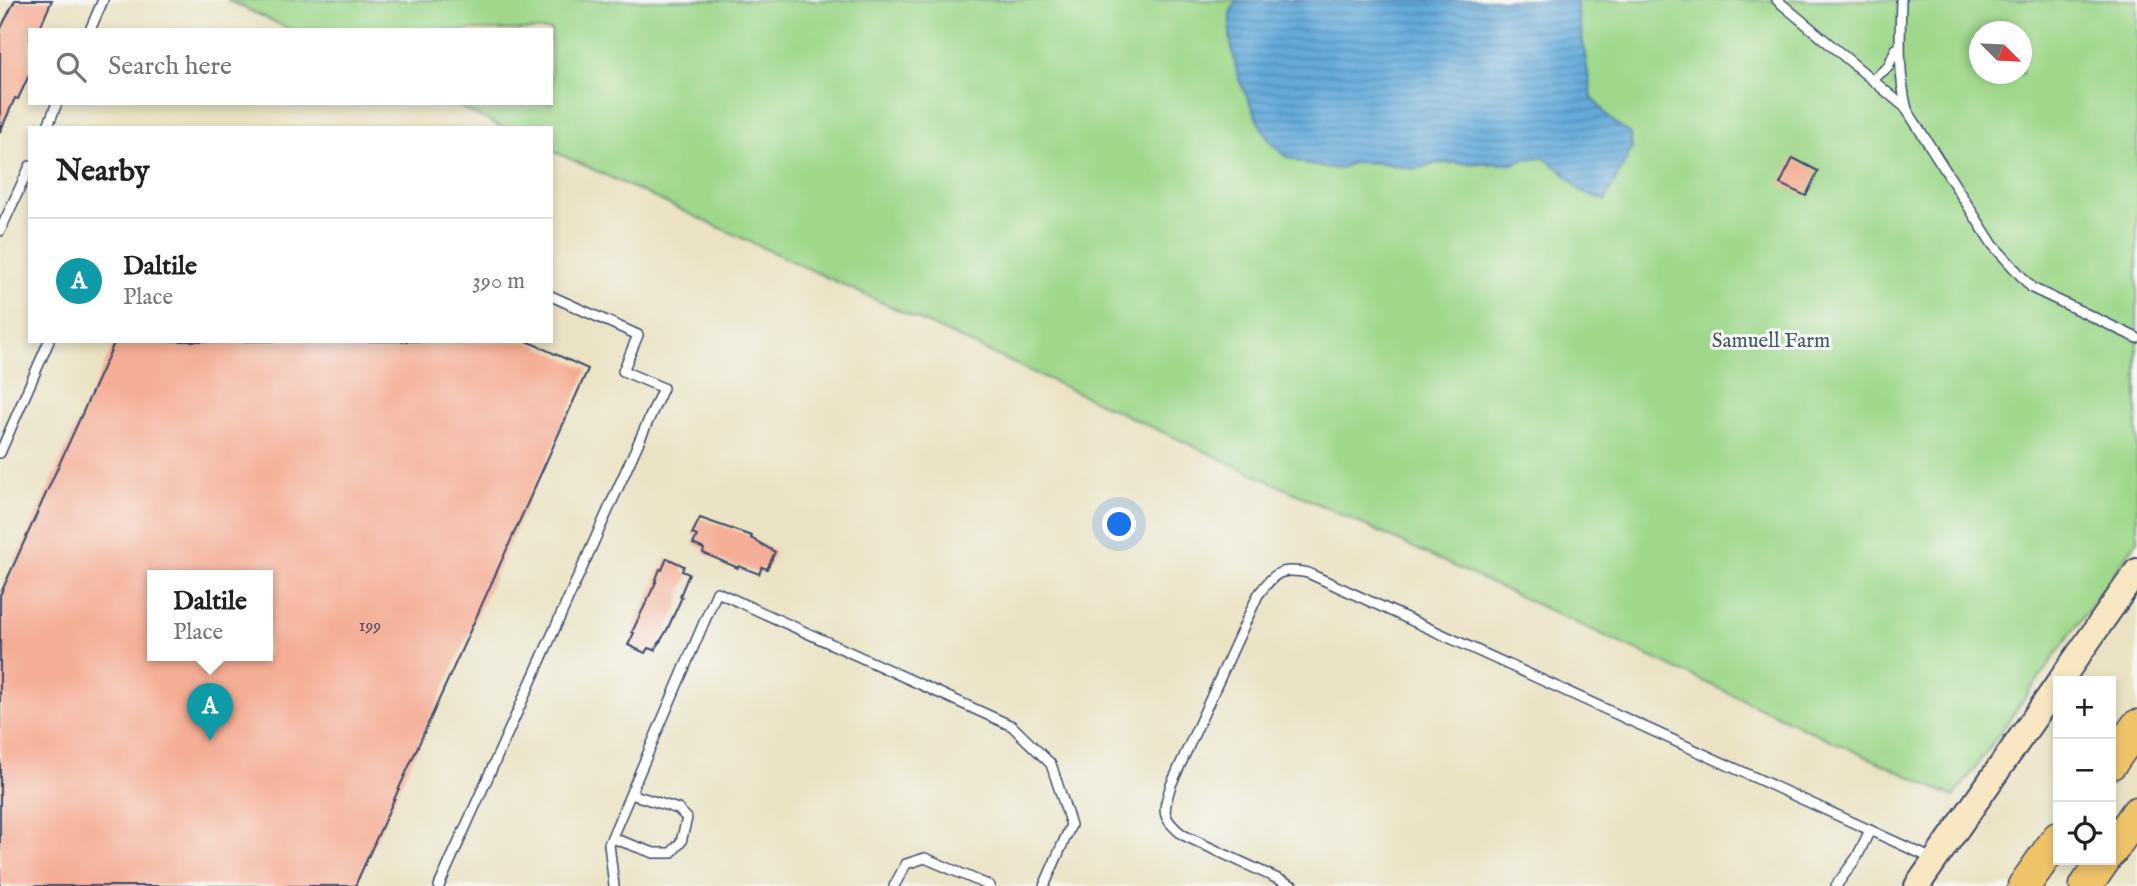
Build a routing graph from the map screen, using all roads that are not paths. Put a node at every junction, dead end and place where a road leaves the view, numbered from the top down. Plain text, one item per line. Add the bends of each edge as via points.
1 (103, 0) edge
2 (1777, 0) edge
3 (1901, 0) edge
4 (91, 28) edge
5 (1900, 41) junction
6 (1873, 79) junction
7 (56, 105) edge
8 (1907, 110) junction
9 (48, 126) edge
10 (28, 170) edge
11 (0, 231) edge
12 (553, 297) edge
13 (2137, 338) edge
14 (48, 343) edge
15 (0, 453) edge
16 (2137, 572) edge
17 (2063, 676) edge
18 (2053, 691) edge
19 (2137, 726) edge
20 (2116, 756) edge
21 (631, 794) junction
22 (2137, 813) edge
23 (1870, 830) junction
24 (612, 838) junction
25 (2116, 844) edge
26 (2053, 845) edge
27 (1936, 860) junction
28 (2101, 865) edge
29 (2028, 879) edge
30 (439, 886) edge
31 (614, 886) edge
32 (894, 886) edge
33 (990, 886) edge
34 (1044, 886) edge
35 (1293, 886) edge
36 (1836, 886) edge
37 (1917, 886) edge
38 (2086, 886) edge

1 - 4 lane
2 - 6 lane
3 - 5 lane
5 - 6 lane via 1888,66
5 - 8 lane via 1901,86
6 - 8 lane
7 - 9 lane
8 - 13 lane via 1993,245 2032,288
10 - 11 lane
12 - 30 lane via 638,335 623,371 663,388
14 - 15 lane
16 - 17 main road
18 - 27 main road
19 - 20 highway
21 - 24 lane
21 - 24 lane via 678,809 687,818 681,842 671,853 654,853
21 - 34 lane via 717,592 1012,726 1051,764 1071,825
22 - 25 highway
23 - 27 lane
23 - 35 lane via 1308,573 1290,569 1272,577 1258,595 1164,806 1168,823 1183,835
23 - 36 lane
24 - 31 lane
26 - 29 highway
27 - 37 main road
28 - 38 highway
32 - 33 lane via 906,864 925,858

